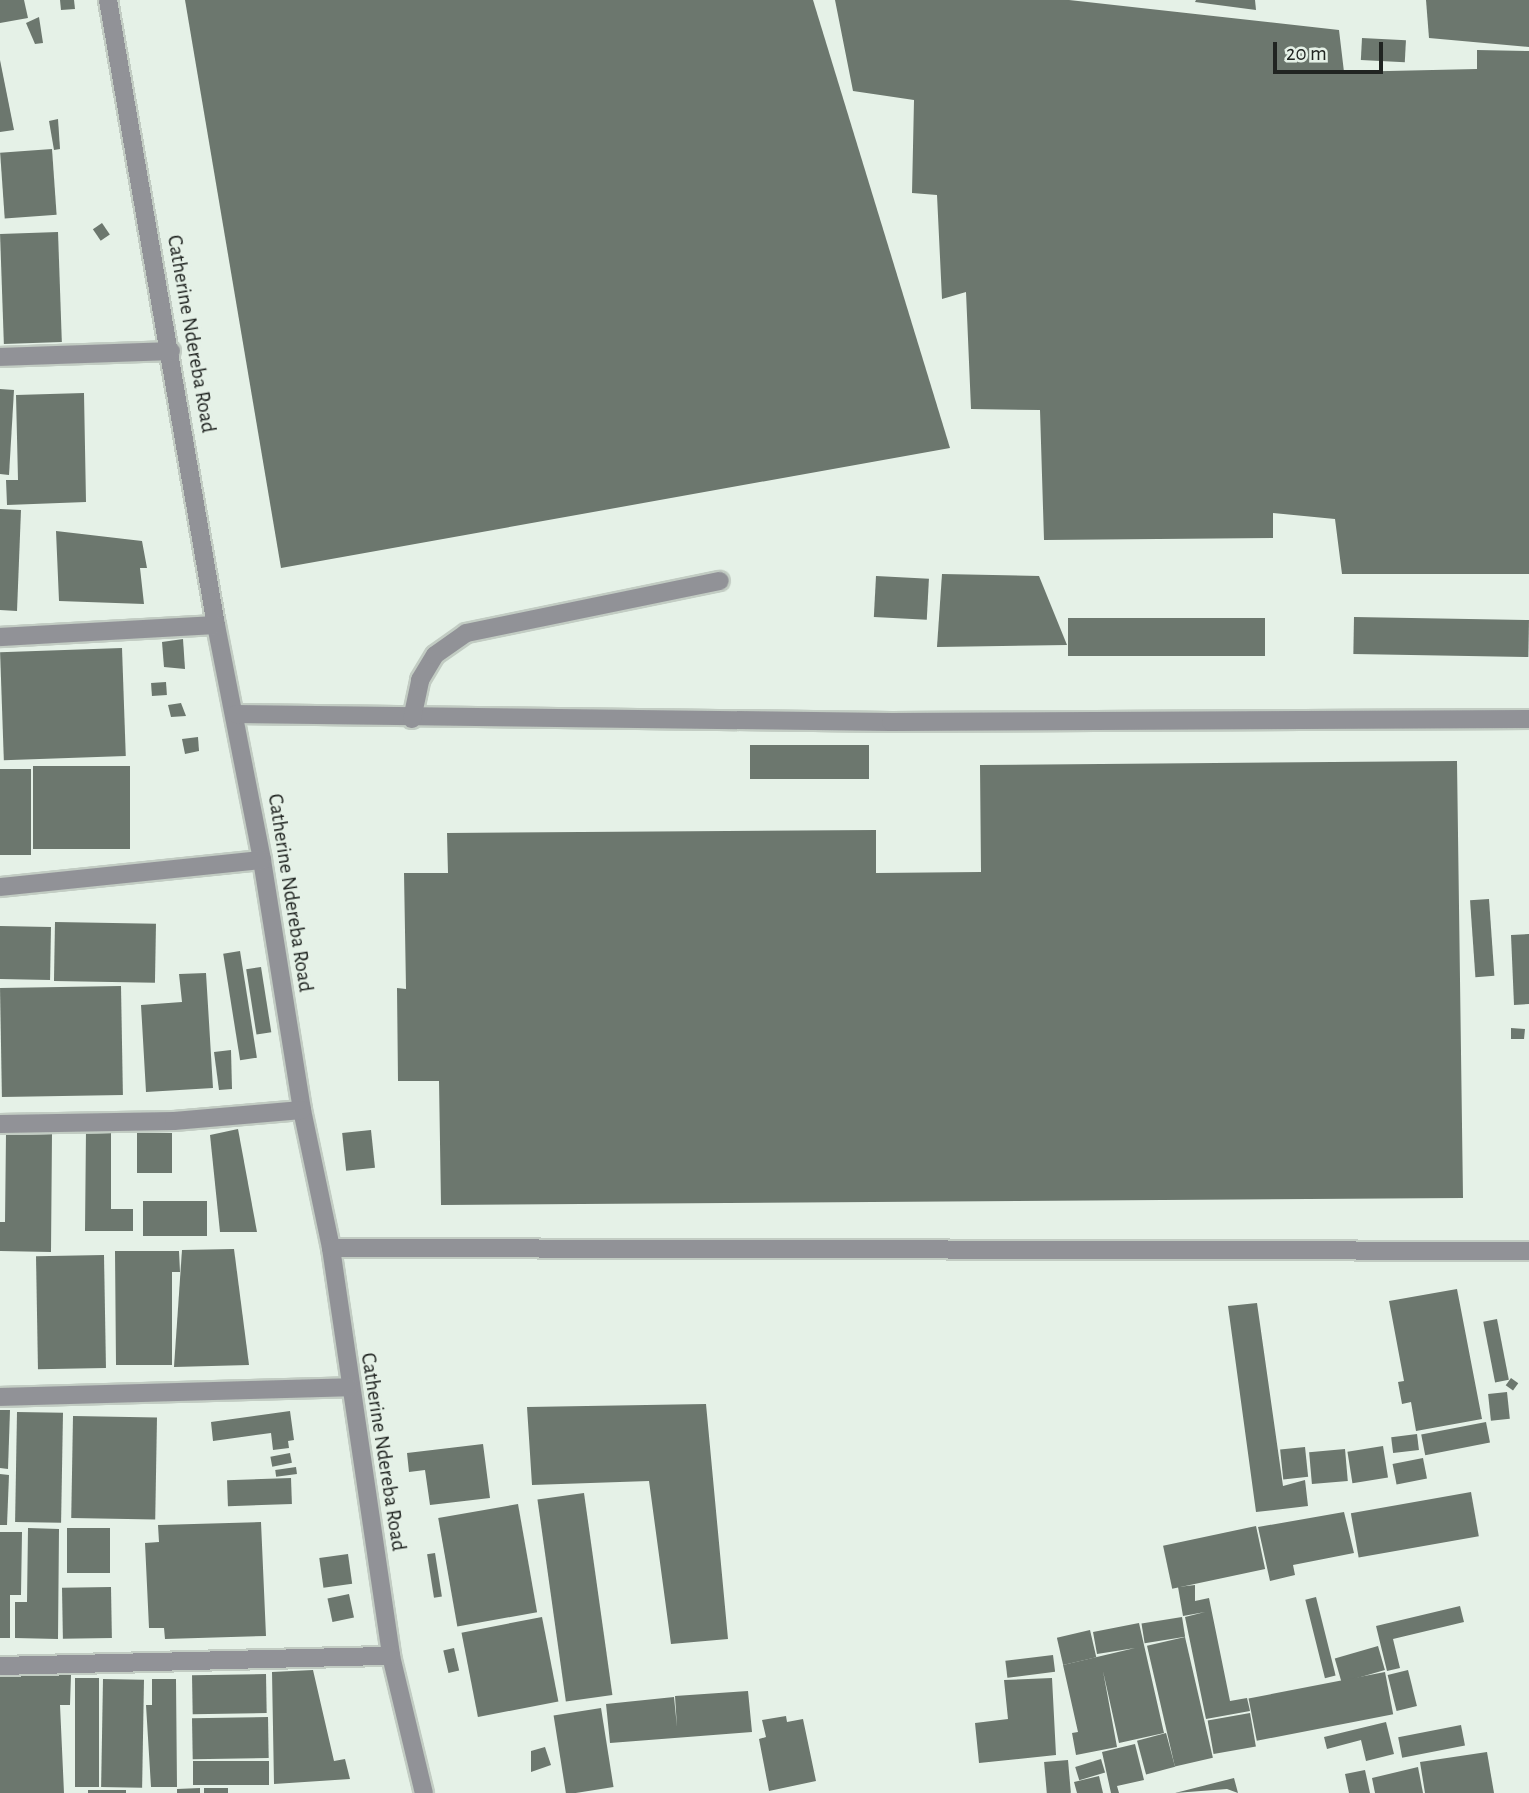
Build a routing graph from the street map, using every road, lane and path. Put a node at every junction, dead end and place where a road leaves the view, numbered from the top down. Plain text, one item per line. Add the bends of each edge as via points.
1 (108, 0) edge
2 (171, 351) junction
3 (0, 357) edge
4 (720, 581) dead end
5 (216, 625) junction
6 (0, 637) edge
7 (236, 714) junction
8 (412, 719) junction
9 (1529, 719) edge
10 (262, 860) junction
11 (0, 887) edge
12 (302, 1110) junction
13 (0, 1124) edge
14 (331, 1248) junction
15 (1529, 1251) edge
16 (349, 1387) junction
17 (0, 1397) edge
18 (391, 1656) junction
19 (0, 1667) edge
20 (424, 1793) edge

1 - 2 street, Catherine Ndereba Road
2 - 3 street
2 - 5 street, Catherine Ndereba Road
4 - 8 street via 466,633 435,655 420,680
5 - 6 street
5 - 7 street, Catherine Ndereba Road
7 - 8 street
7 - 10 street, Catherine Ndereba Road
8 - 9 street
10 - 11 street
10 - 12 street, Catherine Ndereba Road
12 - 13 street via 174,1121
12 - 14 street, Catherine Ndereba Road
14 - 15 street
14 - 16 street, Catherine Ndereba Road
16 - 17 street
16 - 18 street, Catherine Ndereba Road
18 - 19 street
18 - 20 street, Catherine Ndereba Road

